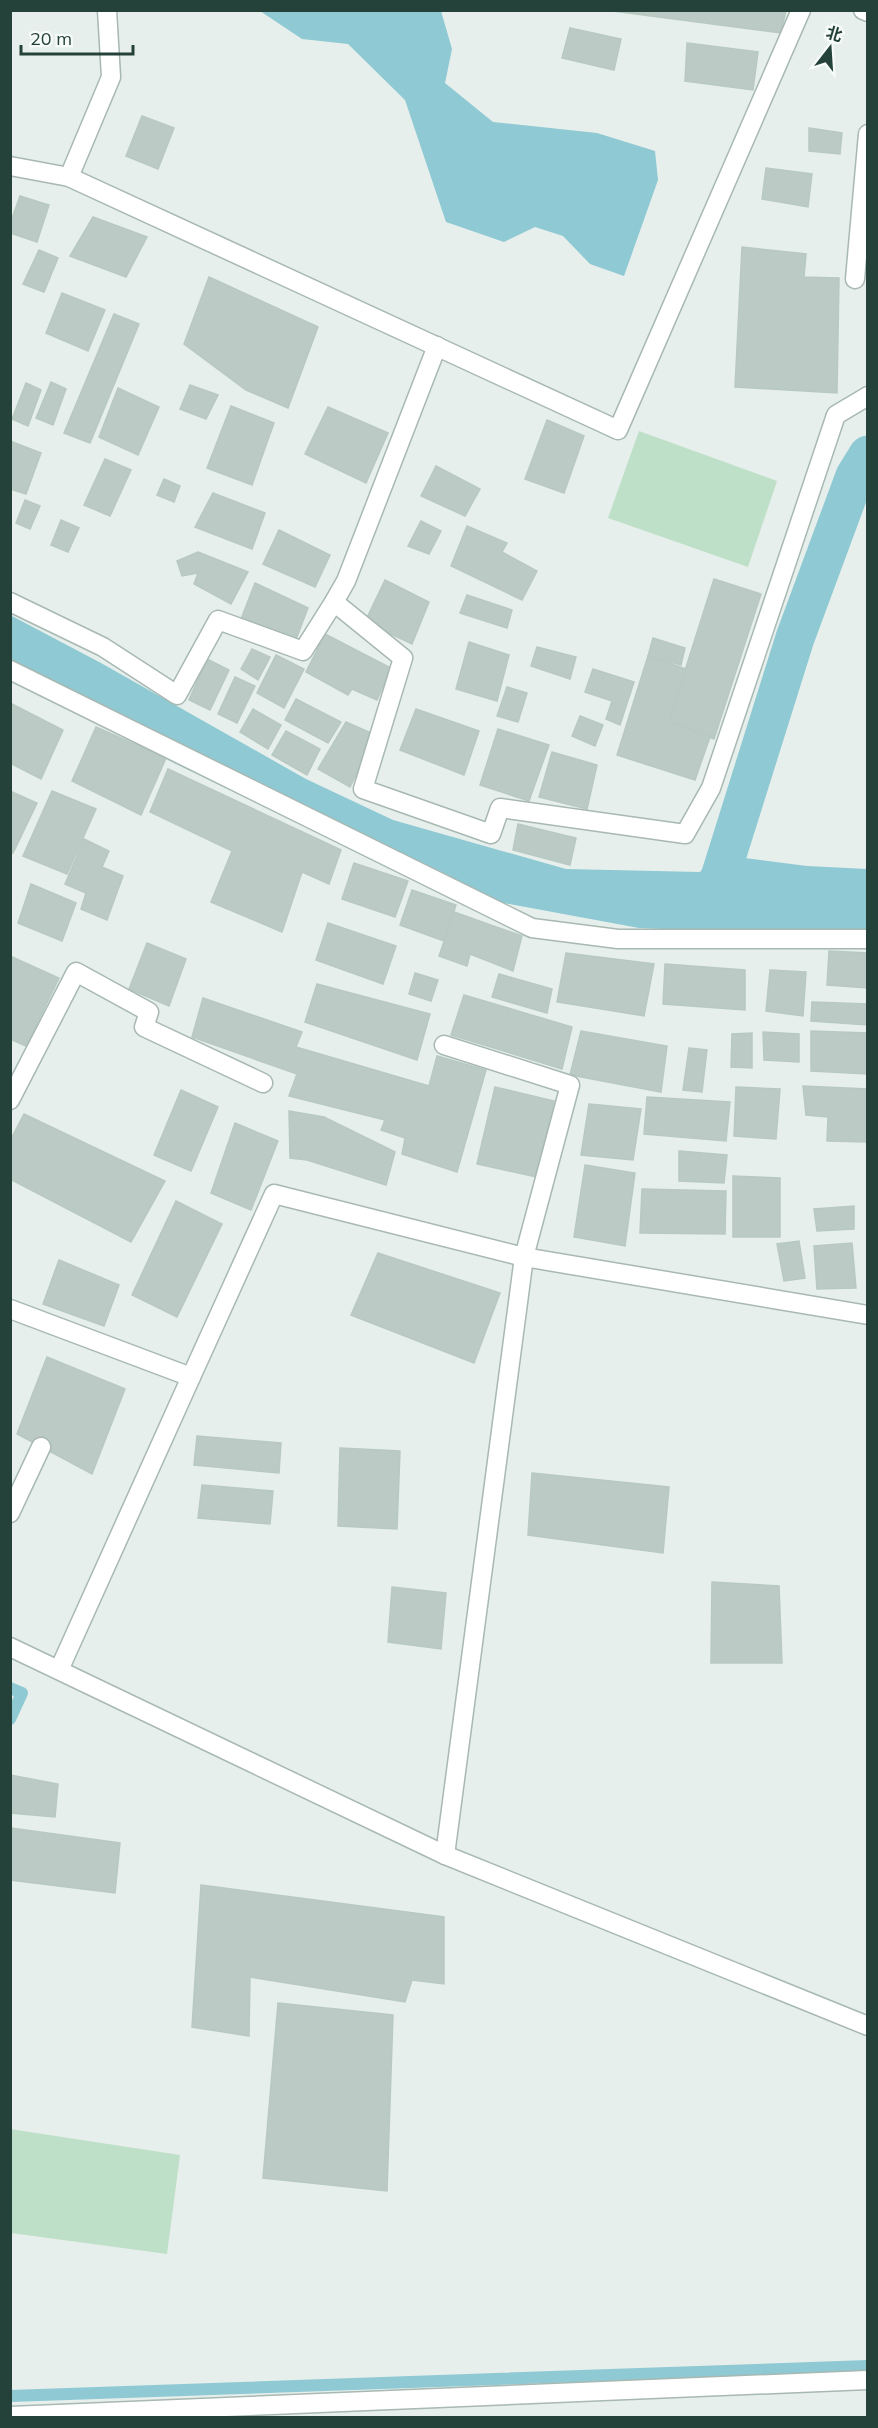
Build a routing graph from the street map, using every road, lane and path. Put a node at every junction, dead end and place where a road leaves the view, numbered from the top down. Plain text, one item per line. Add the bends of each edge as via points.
1 (107, 10) edge
2 (801, 10) edge
3 (867, 134) edge
4 (10, 166) edge
5 (69, 177) junction
6 (855, 279) dead end
7 (437, 346) junction
8 (867, 396) edge
9 (10, 602) edge
10 (334, 602) junction
11 (10, 670) edge
12 (867, 939) edge
13 (444, 1045) dead end
14 (263, 1083) dead end
15 (10, 1100) edge
16 (524, 1257) junction
17 (10, 1309) edge
18 (867, 1315) edge
19 (191, 1377) junction
20 (41, 1447) dead end
21 (10, 1513) edge
22 (10, 1647) edge
23 (59, 1670) junction
24 (445, 1855) junction
25 (867, 2026) edge
26 (867, 2380) edge
27 (10, 2416) edge

1 - 5 street via 111,77
2 - 7 street via 618,430
3 - 6 street
4 - 5 street
5 - 7 street
7 - 10 street via 346,581
8 - 10 street via 836,415 711,788 685,834 500,808 490,834 363,789 403,658
9 - 10 street via 104,646 177,695 218,620 303,651
11 - 12 street via 532,928 618,939
13 - 16 street via 570,1085
14 - 15 street via 144,1026 149,1012 76,972
16 - 18 street
16 - 19 street via 274,1194
16 - 24 street
17 - 19 street
19 - 23 street
20 - 21 street
22 - 23 street
23 - 24 street
24 - 25 street
26 - 27 street

